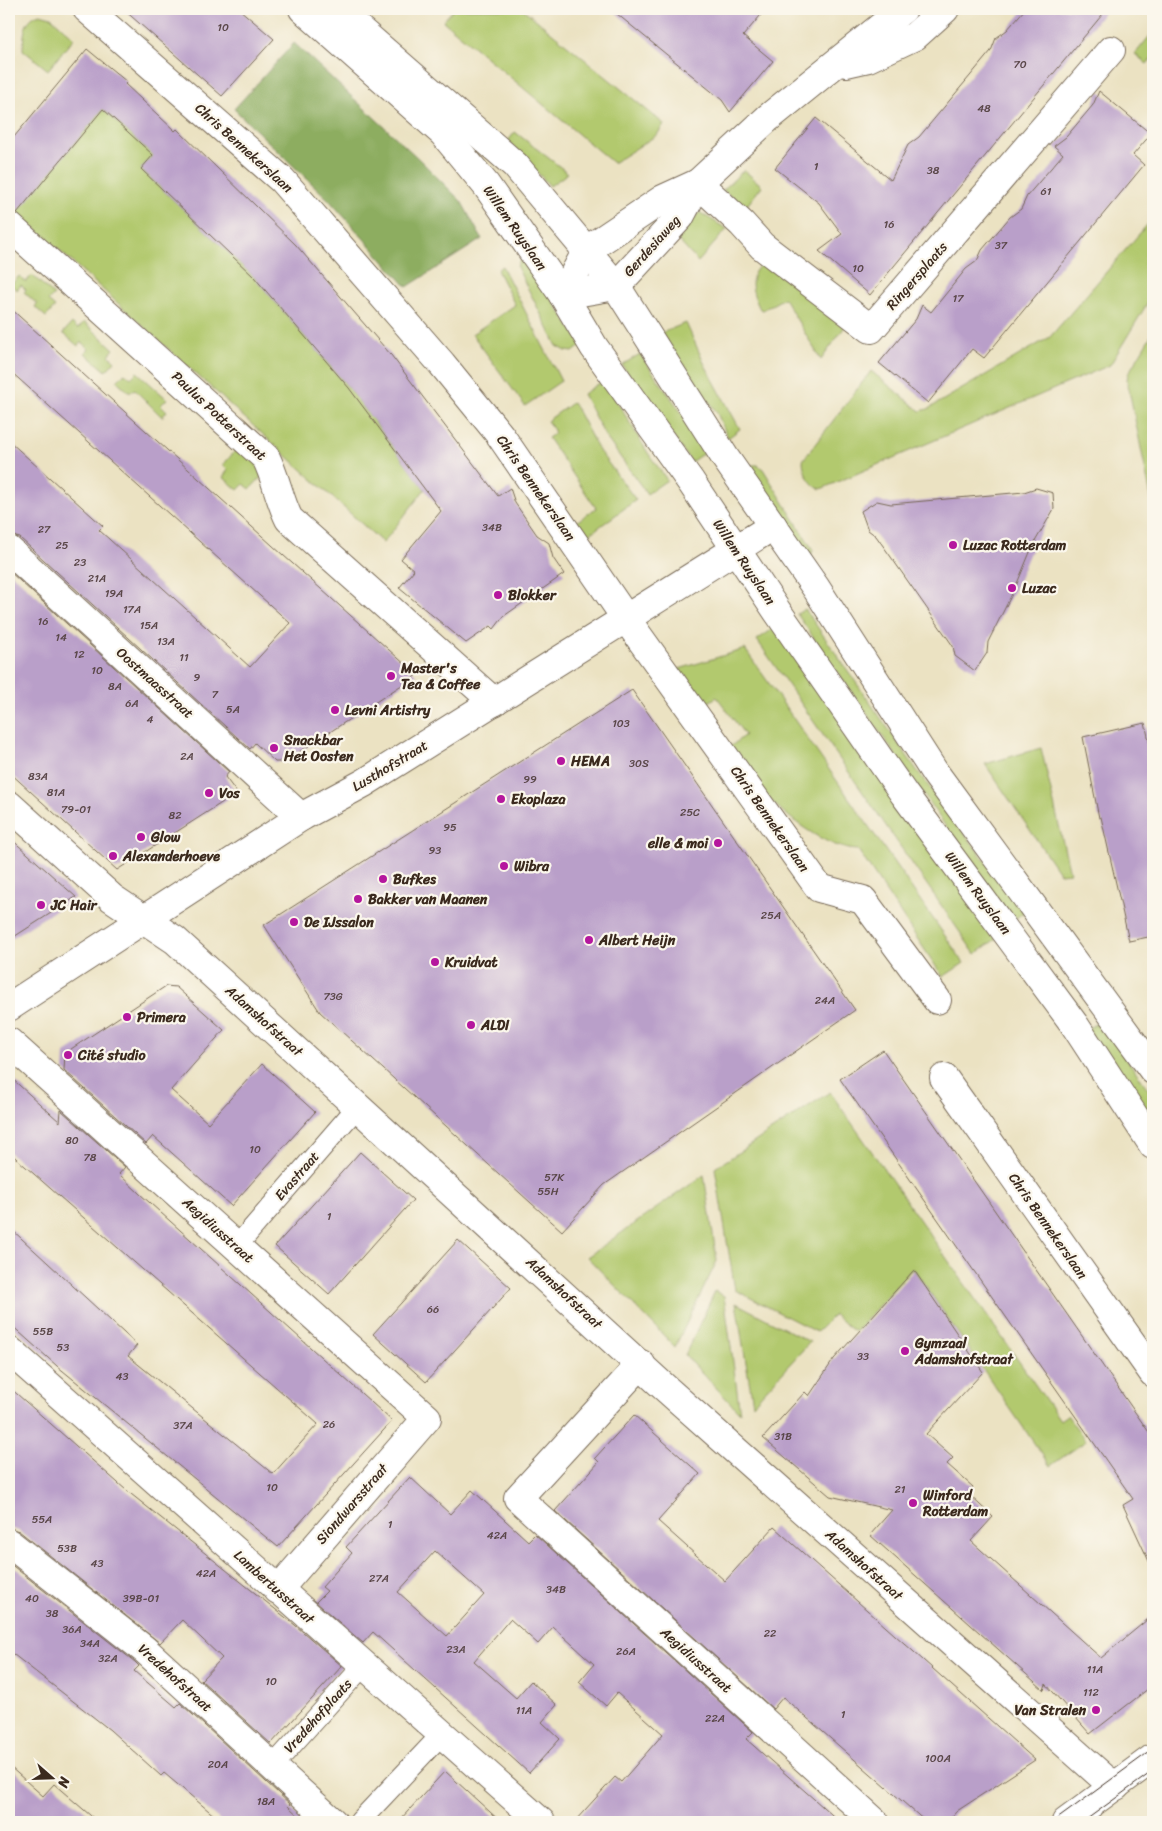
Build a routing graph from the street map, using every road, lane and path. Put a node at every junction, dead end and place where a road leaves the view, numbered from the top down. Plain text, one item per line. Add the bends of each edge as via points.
1 (87, 9) edge
2 (303, 9) edge
3 (336, 9) edge
4 (903, 9) edge
5 (945, 9) edge
6 (1111, 50) dead end
7 (833, 67) junction
8 (698, 183) junction
9 (9, 226) edge
10 (587, 250) junction
11 (616, 286) junction
12 (563, 295) junction
13 (773, 526) junction
14 (736, 549) junction
15 (9, 550) edge
16 (627, 620) junction
17 (494, 702) junction
18 (9, 805) edge
19 (302, 817) junction
20 (144, 920) junction
21 (937, 1000) dead end
22 (9, 1007) edge
23 (9, 1042) edge
24 (1153, 1070) edge
25 (944, 1078) dead end
26 (358, 1106) junction
27 (1153, 1145) edge
28 (236, 1247) junction
29 (9, 1350) edge
30 (641, 1364) junction
31 (1153, 1373) edge
32 (427, 1418) joint
33 (9, 1543) edge
34 (278, 1590) junction
35 (364, 1666) junction
36 (442, 1734) junction
37 (1153, 1758) edge
38 (272, 1767) junction
39 (1116, 1786) junction
40 (333, 1822) edge
41 (359, 1822) edge
42 (542, 1822) edge
43 (875, 1822) edge
44 (1066, 1822) edge

1 - 16 street, Chris Bennekerslaan via 282,180 442,364 500,436
2 - 12 street, Willem Ruyslaan via 443,133 486,186
3 - 10 street via 515,165
4 - 7 street, Gerdesiaweg
5 - 7 street, Gerdesiaweg via 915,36 868,58
6 - 8 street, Ringersplaats via 871,330 762,246
7 - 8 street, Gerdesiaweg via 768,118
8 - 10 street, Gerdesiaweg via 663,199
8 - 11 street, Gerdesiaweg via 680,217
9 - 17 street, Paulus Potterstraat via 266,458 289,519
10 - 11 street
10 - 12 street, Gerdesiaweg
11 - 12 street, Gerdesiaweg
11 - 13 street via 726,459
12 - 14 street, Willem Ruyslaan via 594,347
13 - 14 street, Lusthofstraat
13 - 24 street via 935,772
14 - 16 street, Lusthofstraat
14 - 27 street, Willem Ruyslaan via 904,794 1074,1024
15 - 19 street, Oostmaasstraat
16 - 17 street, Lusthofstraat
16 - 21 street, Chris Bennekerslaan via 819,888 862,900
17 - 19 street, Lusthofstraat via 364,783
18 - 20 street, Adamshofstraat via 112,898
19 - 20 street, Lusthofstraat
20 - 22 street, Lusthofstraat
20 - 26 street, Adamshofstraat via 175,940
23 - 28 street, Aegidiusstraat
25 - 31 street, Chris Bennekerslaan
26 - 28 street, Evastraat
26 - 30 street, Adamshofstraat
28 - 32 street, Aegidiusstraat
29 - 34 street, Lambertusstraat
30 - 39 street, Adamshofstraat
30 - 43 street, Aegidiusstraat via 518,1498
32 - 34 street, Siondwarsstraat
33 - 38 street, Vredehofstraat via 145,1650
34 - 35 street, Lambertusstraat
35 - 36 street, Lambertusstraat
35 - 38 street, Vredehofplaats
36 - 41 street
36 - 42 street, Lambertusstraat
37 - 39 street
38 - 40 street, Vredehofstraat
39 - 44 street

